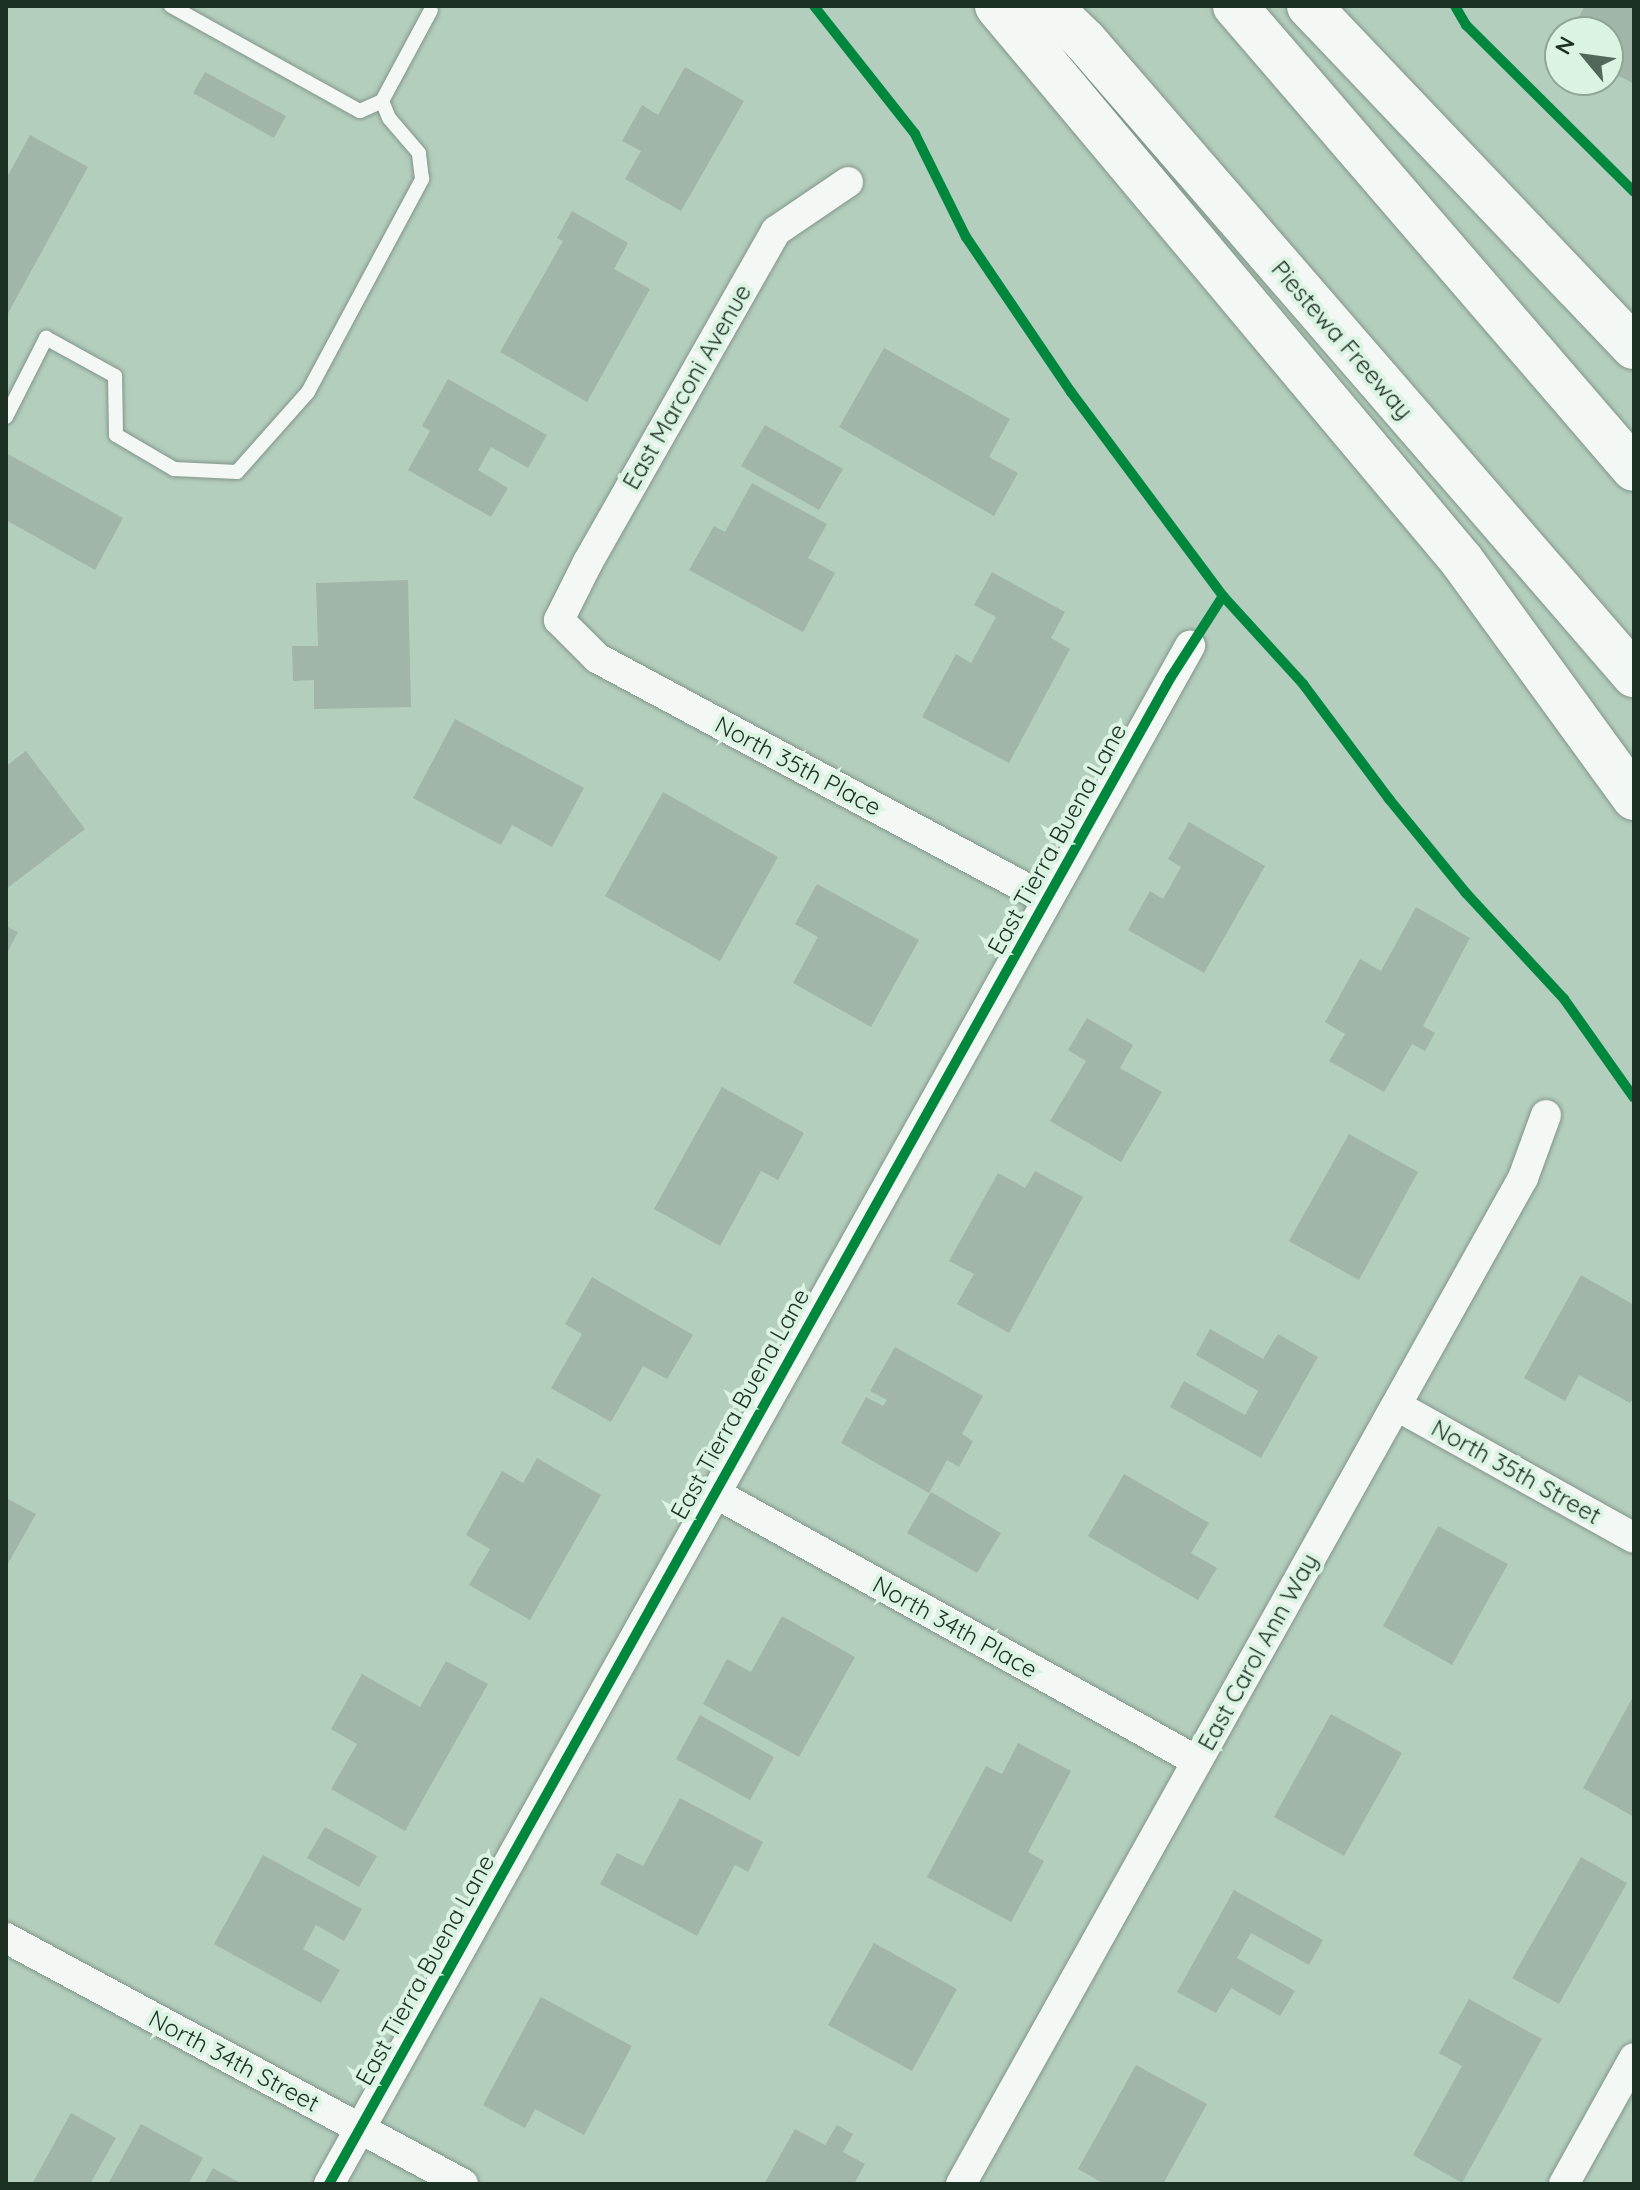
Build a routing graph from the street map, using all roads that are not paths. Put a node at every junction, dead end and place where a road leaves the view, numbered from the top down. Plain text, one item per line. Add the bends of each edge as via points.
1 (171, 6) edge
2 (997, 6) edge
3 (1049, 6) edge
4 (1235, 6) edge
5 (1309, 6) edge
6 (430, 7) edge
7 (382, 101) junction
8 (848, 182) dead end
9 (1634, 347) edge
10 (6, 417) edge
11 (1634, 469) edge
12 (559, 620) joint
13 (1190, 646) dead end
14 (1634, 675) edge
15 (1634, 798) edge
16 (1046, 899) junction
17 (1546, 1115) dead end
18 (1397, 1406) junction
19 (713, 1492) junction
20 (1634, 1538) edge
21 (1197, 1761) junction
22 (6, 1938) edge
23 (1634, 2058) edge
24 (359, 2128) junction
25 (329, 2184) edge
26 (463, 2184) edge
27 (961, 2184) edge
28 (1564, 2184) edge

1 - 7 lane via 360,111
2 - 15 highway via 1462,561
3 - 14 highway, Piestewa Freeway via 1085,41
4 - 11 highway
5 - 9 highway
6 - 7 lane
7 - 10 lane via 389,118 419,153 422,179 308,392 237,472 174,469 116,435 115,376 46,338
8 - 12 street, East Marconi Avenue via 776,231
12 - 16 street, North 35th Place via 597,658
13 - 16 street, East Tierra Buena Lane
16 - 19 street, East Tierra Buena Lane
17 - 18 street, East Carol Ann Way via 1523,1178
18 - 20 street, North 35th Street
18 - 21 street, East Carol Ann Way
19 - 21 street, North 34th Place
19 - 24 street, East Tierra Buena Lane
21 - 27 street, East Carol Ann Way
22 - 24 street, North 34th Street
23 - 28 street
24 - 25 street, East Tierra Buena Lane
24 - 26 street, North 34th Street

